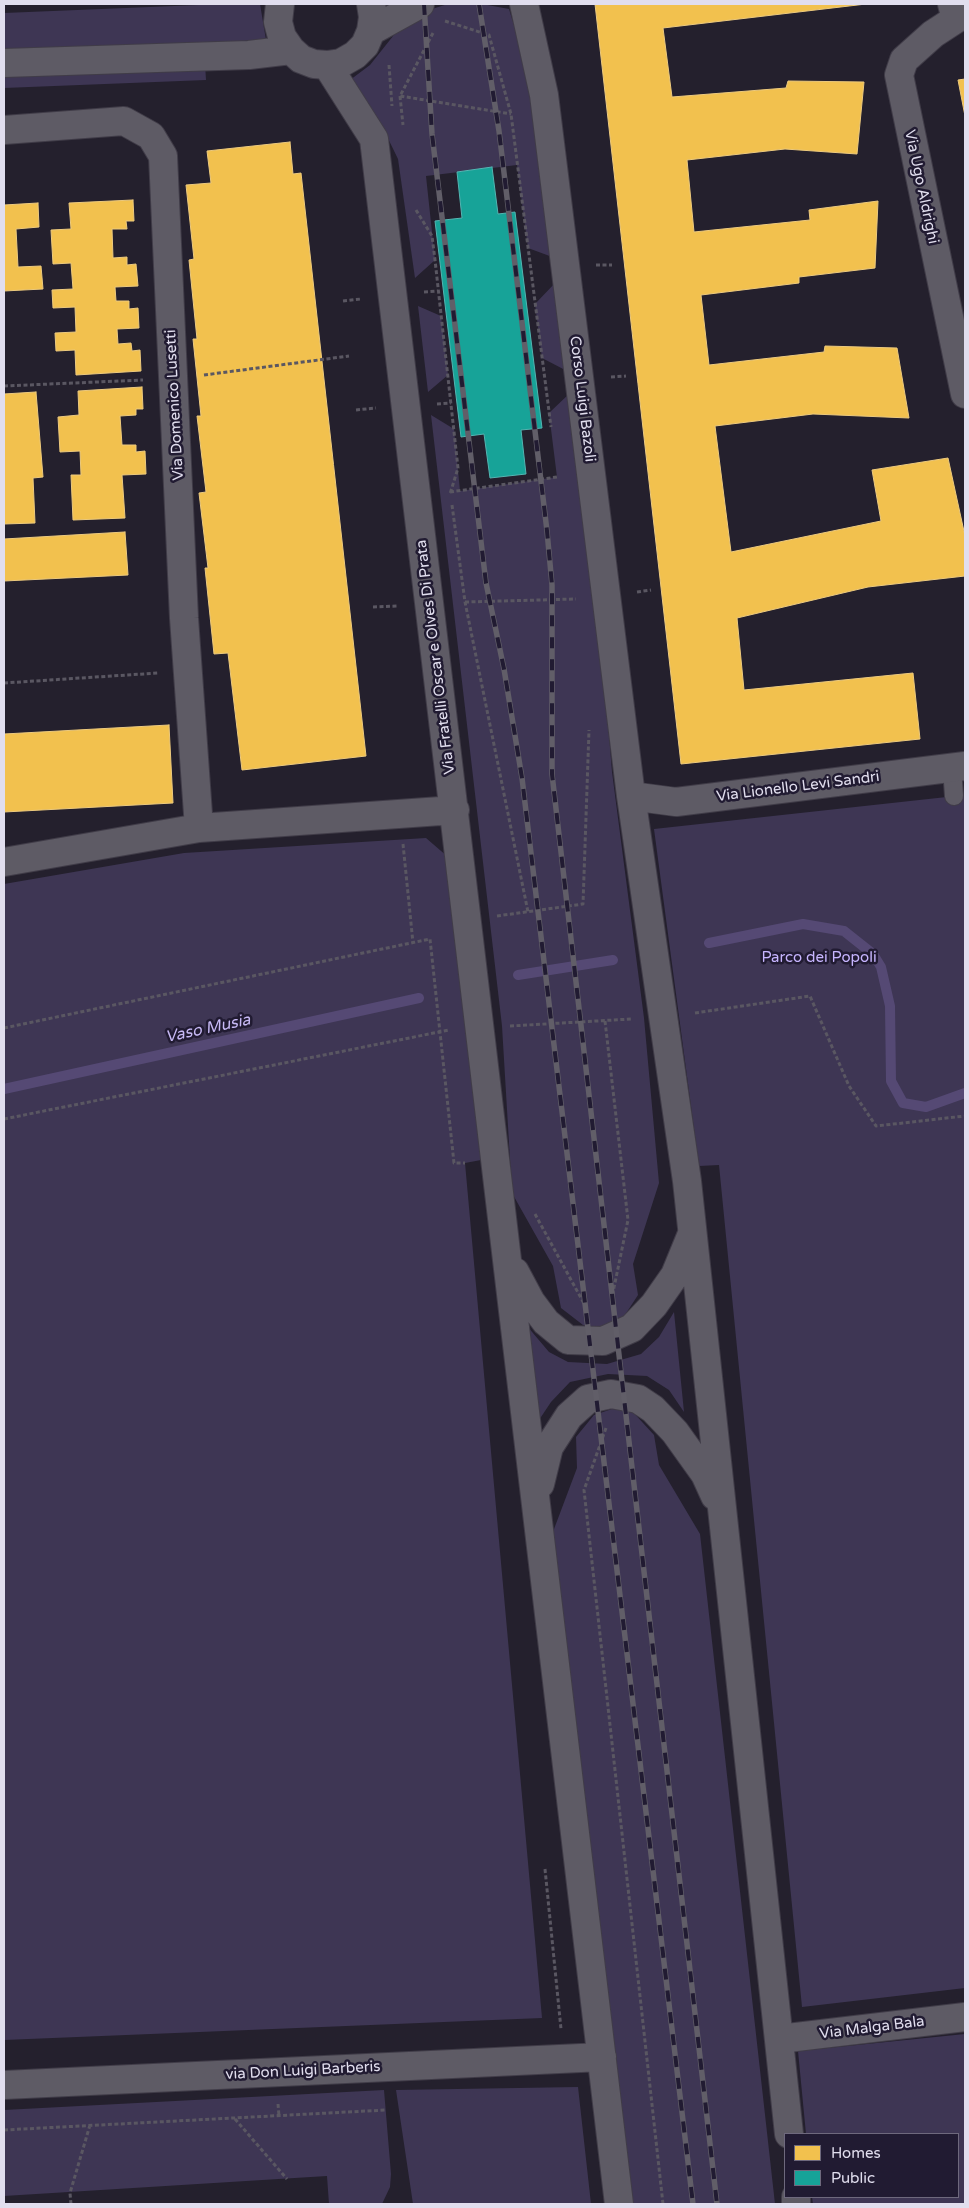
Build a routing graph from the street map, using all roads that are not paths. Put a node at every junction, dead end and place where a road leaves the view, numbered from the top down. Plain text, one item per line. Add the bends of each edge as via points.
1 (280, 4) edge
2 (371, 4) edge
3 (524, 4) edge
4 (423, 11) edge
5 (958, 17) edge
6 (371, 31) junction
7 (291, 50) junction
8 (4, 63) edge
9 (327, 65) junction
10 (4, 130) edge
11 (965, 394) edge
12 (959, 767) edge
13 (631, 796) junction
14 (954, 796) dead end
15 (455, 810) junction
16 (199, 828) junction
17 (4, 862) edge
18 (692, 1232) junction
19 (508, 1258) junction
20 (536, 1500) junction
21 (722, 1511) junction
22 (965, 2017) edge
23 (780, 2039) junction
24 (602, 2057) junction
25 (4, 2085) edge
26 (789, 2133) edge
27 (619, 2204) edge

1 - 7 street via 278,22 282,37
2 - 6 street
3 - 13 street, Corso Luigi Bazoli via 544,95
4 - 6 street
5 - 11 street, Via Ugo Aldrighi via 904,60 899,74
6 - 9 street via 365,45 354,55
7 - 8 street via 249,55
7 - 9 street via 301,59
9 - 15 street, Via Fratelli Oscar e Olves Di Prata via 374,139
10 - 16 street, Via Domenico Lusetti via 124,121 151,136 163,156 188,671
12 - 13 street, Via Lionello Levi Sandri via 676,802
12 - 14 lane
13 - 18 street, Corso Luigi Bazoli
15 - 16 street
15 - 19 street, Via Fratelli Oscar e Olves Di Prata
16 - 17 street
18 - 19 street via 675,1275 654,1305 632,1328 603,1341 568,1340 546,1322 531,1302
18 - 21 street, Corso Luigi Bazoli
19 - 20 street, Via Fratelli Oscar e Olves Di Prata
20 - 21 street via 549,1447 568,1416 588,1399 611,1394 638,1400 675,1432 705,1474
20 - 24 street, Via Fratelli Oscar e Olves Di Prata
21 - 23 street, Corso Luigi Bazoli
22 - 23 street, Via Malga Bala
23 - 26 street, Corso Luigi Bazoli
24 - 25 street, via Don Luigi Barberis
24 - 27 street, Via Fratelli Oscar e Olves Di Prata

